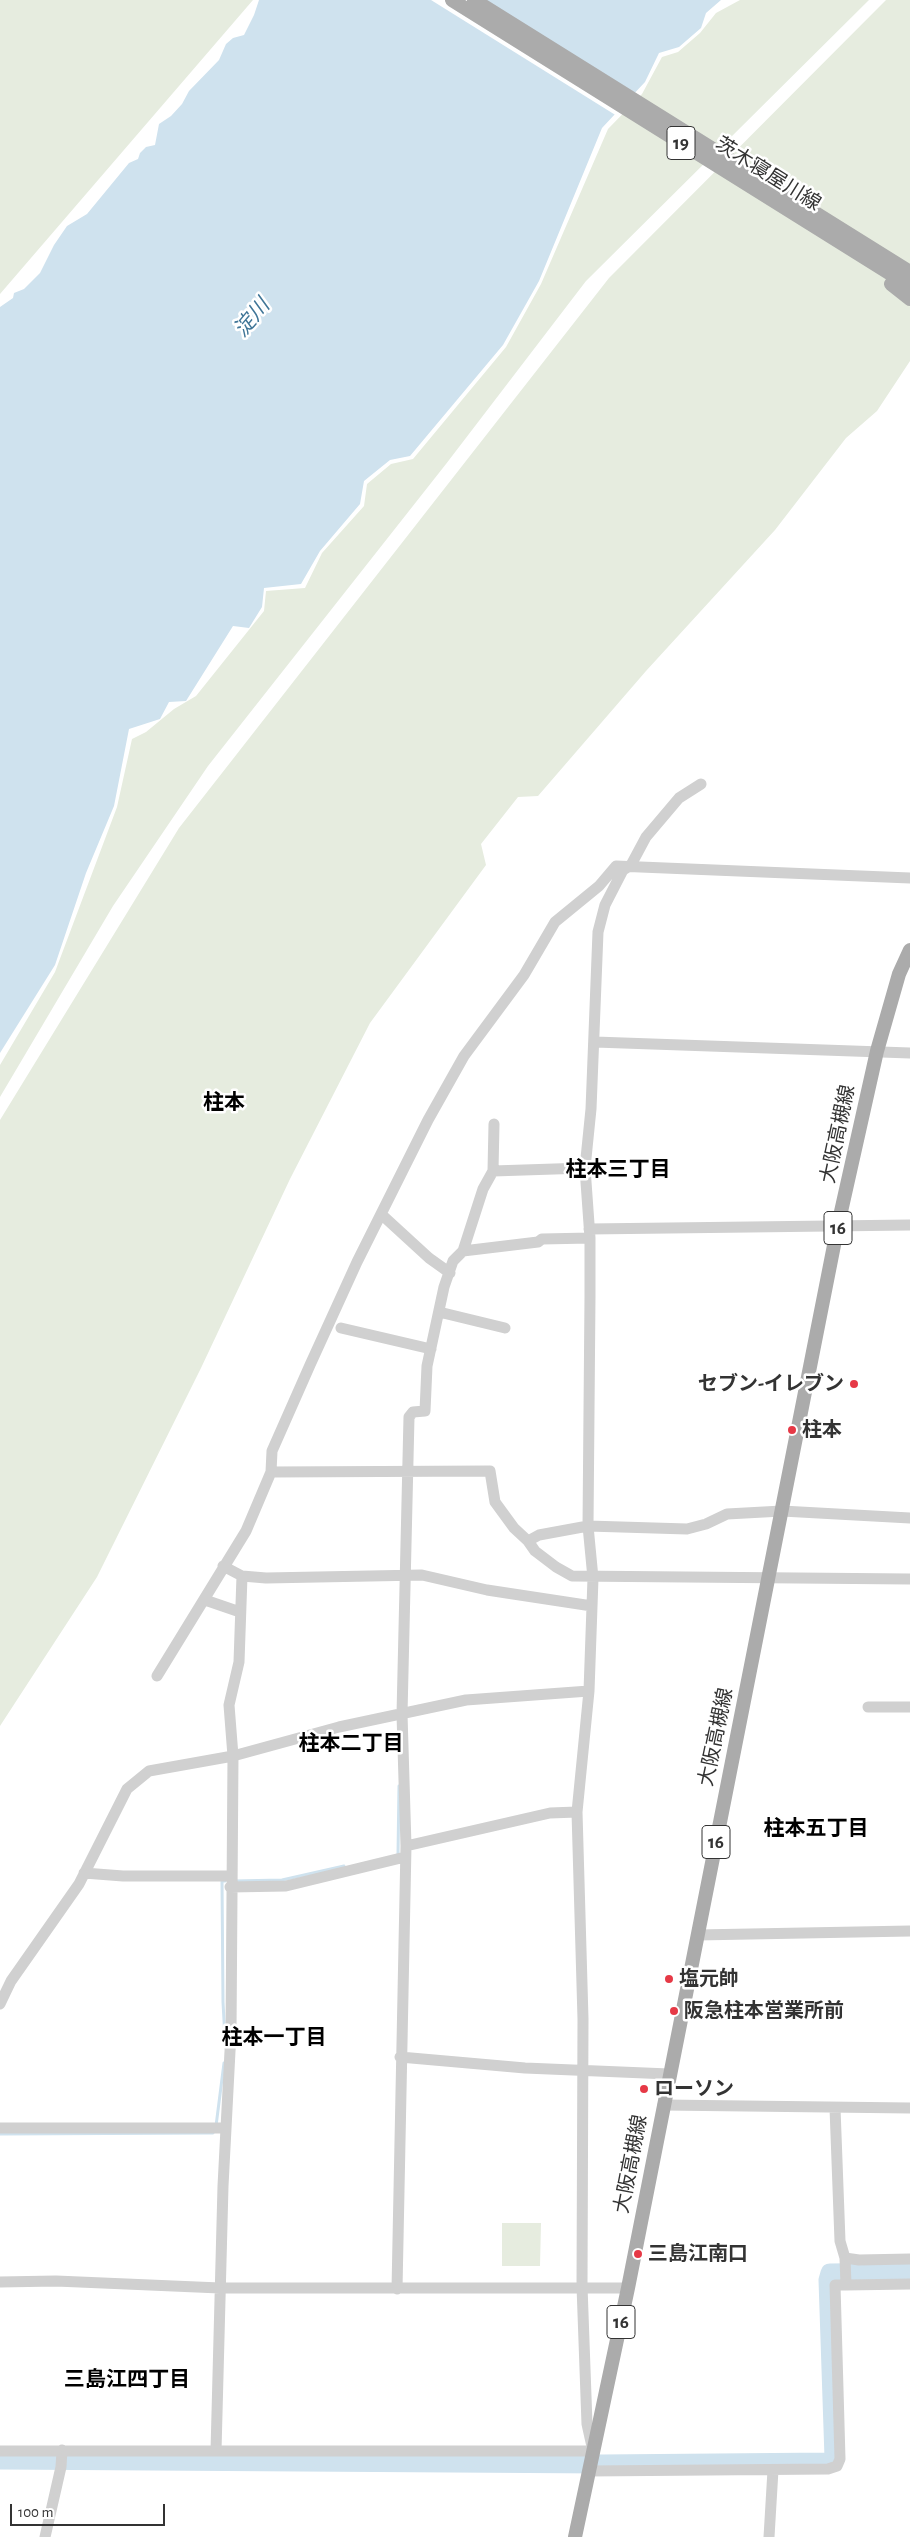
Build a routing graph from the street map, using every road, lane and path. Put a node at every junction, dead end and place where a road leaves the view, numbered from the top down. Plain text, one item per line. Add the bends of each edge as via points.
1 (452, 0) edge
2 (474, 0) edge
3 (823, 225) junction
4 (910, 263) edge
5 (910, 272) edge
6 (910, 286) edge
7 (910, 299) edge
8 (701, 784) dead end
9 (631, 864) junction
10 (910, 878) edge
11 (910, 950) edge
12 (595, 1042) junction
13 (877, 1051) junction
14 (910, 1053) edge
15 (494, 1124) dead end
16 (585, 1168) junction
17 (493, 1171) junction
18 (381, 1214) junction
19 (838, 1225) junction
20 (910, 1225) edge
21 (589, 1234) junction
22 (463, 1250) junction
23 (450, 1272) junction
24 (439, 1312) junction
25 (341, 1328) dead end
26 (505, 1328) dead end
27 (431, 1349) junction
28 (408, 1470) junction
29 (271, 1472) junction
30 (782, 1511) junction
31 (910, 1518) edge
32 (588, 1526) junction
33 (528, 1541) junction
34 (223, 1566) junction
35 (405, 1573) junction
36 (242, 1576) junction
37 (593, 1578) junction
38 (770, 1579) junction
39 (910, 1579) edge
40 (205, 1600) junction
41 (592, 1606) junction
42 (240, 1612) junction
43 (157, 1676) dead end
44 (589, 1691) junction
45 (868, 1707) dead end
46 (910, 1707) edge
47 (402, 1714) junction
48 (232, 1756) junction
49 (577, 1812) junction
50 (406, 1851) junction
51 (84, 1873) junction
52 (230, 1881) junction
53 (910, 1931) edge
54 (697, 1935) junction
55 (0, 2004) edge
56 (400, 2057) junction
57 (583, 2071) junction
58 (669, 2074) junction
59 (663, 2105) junction
60 (835, 2108) junction
61 (910, 2108) edge
62 (0, 2128) edge
63 (226, 2128) junction
64 (845, 2258) junction
65 (910, 2259) edge
66 (0, 2282) edge
67 (910, 2284) edge
68 (846, 2285) junction
69 (582, 2286) junction
70 (220, 2288) junction
71 (628, 2288) junction
72 (397, 2289) junction
73 (62, 2450) junction
74 (0, 2451) edge
75 (216, 2451) junction
76 (592, 2451) junction
77 (773, 2470) junction
78 (589, 2471) junction
79 (580, 2513) junction
80 (45, 2537) edge
81 (571, 2537) edge
82 (575, 2537) edge
83 (769, 2537) edge

1 - 3 main road, 茨木寝屋川線 / 19
2 - 3 main road, 茨木寝屋川線 / 19
3 - 4 main road
3 - 5 main road, 茨木寝屋川線 / 19
3 - 6 main road, 茨木寝屋川線 / 19
3 - 7 main road
8 - 9 street via 679,798 646,837
9 - 10 street
9 - 12 street via 623,870 604,905 598,932
9 - 18 street via 616,866 599,886 555,922 524,975 464,1056
11 - 13 main road, 大阪高槻線 / 16 via 899,974
12 - 13 street
12 - 16 street
13 - 14 street
13 - 19 main road, 大阪高槻線 / 16
15 - 17 street
16 - 17 street
16 - 21 street
17 - 22 street via 483,1189
18 - 23 street via 429,1258
18 - 29 street via 272,1451
19 - 20 street
19 - 21 street
19 - 30 main road, 大阪高槻線 / 16
21 - 22 street
21 - 32 street
22 - 23 street
23 - 24 street
24 - 26 street
24 - 27 street
25 - 27 street
27 - 28 street via 425,1411 413,1412 409,1417
28 - 29 street
28 - 33 street via 490,1471 495,1502
28 - 35 street
29 - 34 street via 246,1531
30 - 31 street
30 - 32 street via 727,1514 687,1529
30 - 38 main road, 大阪高槻線 / 16
32 - 33 street via 547,1533
32 - 37 street
33 - 37 street via 535,1551 556,1567 572,1576
34 - 36 street
34 - 40 street
35 - 36 street via 308,1578
35 - 41 street
35 - 47 street
36 - 42 street
37 - 38 street
37 - 41 street
38 - 39 street
38 - 54 main road, 大阪高槻線 / 16
40 - 42 street
40 - 43 street
41 - 44 street
42 - 48 street via 239,1662 229,1705
44 - 47 street via 466,1700
44 - 49 street
45 - 46 street
47 - 48 street via 338,1727
47 - 50 street
48 - 51 street via 149,1771 126,1789
48 - 52 street
49 - 50 street via 550,1813
49 - 57 street
50 - 52 street via 286,1886
50 - 56 street
51 - 52 street
51 - 55 street via 11,1981
52 - 63 street
53 - 54 street
54 - 58 main road, 大阪高槻線 / 16
56 - 57 street
56 - 72 street
57 - 58 street
57 - 69 street
58 - 59 main road, 大阪高槻線 / 16
59 - 60 street
59 - 71 main road, 大阪高槻線 / 16
60 - 61 street
60 - 64 street via 840,2242
62 - 63 street
63 - 70 street
64 - 65 street
64 - 68 street
66 - 70 street via 56,2281
67 - 68 street
68 - 77 street via 835,2285 840,2459 837,2466 828,2469
69 - 71 street
69 - 72 street
69 - 76 street via 587,2424
70 - 72 street
70 - 75 street
71 - 76 main road, 大阪高槻線 / 16
73 - 74 street
73 - 75 street
73 - 80 street
75 - 76 street
76 - 78 main road, 大阪高槻線 / 16
77 - 78 street
77 - 83 street
78 - 79 main road, 大阪高槻線 / 16
79 - 81 street
79 - 82 main road, 大阪高槻線 / 16

